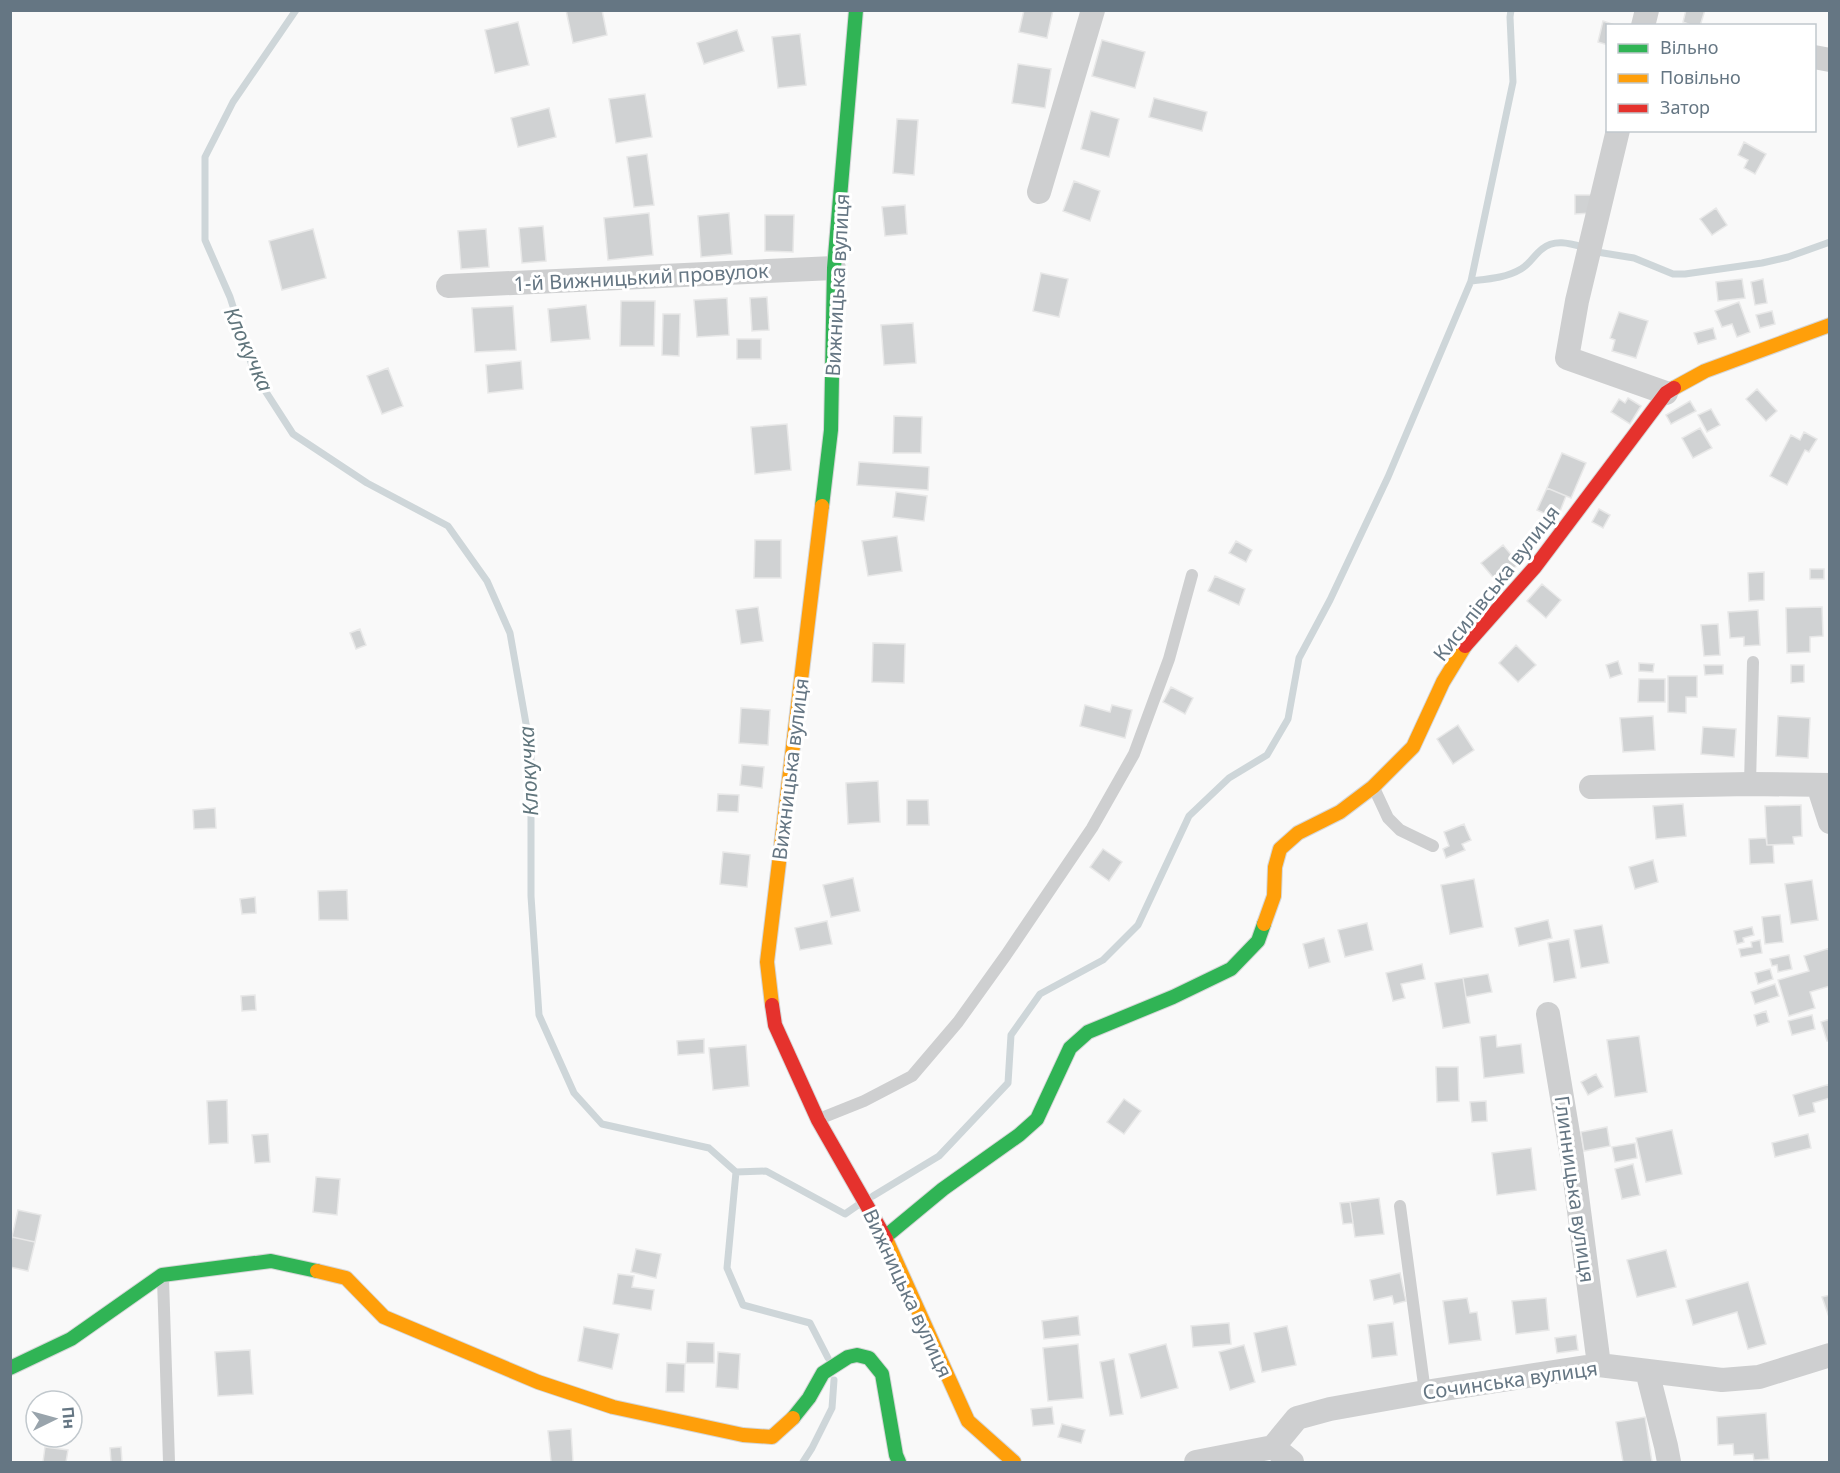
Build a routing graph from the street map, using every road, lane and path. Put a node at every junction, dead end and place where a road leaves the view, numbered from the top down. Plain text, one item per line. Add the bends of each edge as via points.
1 (856, 10) edge
2 (1093, 10) edge
3 (1618, 132) edge
4 (1039, 192) dead end
5 (834, 268) junction
6 (448, 286) dead end
7 (1830, 325) edge
8 (1666, 393) junction
9 (1192, 575) dead end
10 (1753, 662) dead end
11 (1750, 784) junction
12 (1824, 785) edge
13 (1373, 787) junction
14 (1591, 787) dead end
15 (1830, 822) edge
16 (1433, 846) dead end
17 (1548, 1014) dead end
18 (818, 1120) junction
19 (1400, 1206) dead end
20 (885, 1237) junction
21 (162, 1275) junction
22 (1830, 1355) edge
23 (1599, 1365) junction
24 (10, 1368) edge
25 (1647, 1371) junction
26 (1425, 1392) junction
27 (1273, 1447) junction
28 (169, 1462) edge
29 (899, 1462) edge
30 (1014, 1462) edge
31 (1196, 1462) edge
32 (1292, 1462) edge
33 (1669, 1462) edge

1 - 5 street, Вижницька вулиця
2 - 4 street
3 - 8 street via 1567,358
5 - 6 street, 1-й Вижницький провулок
5 - 18 street, Вижницька вулиця via 831,430 767,963 775,1025
7 - 8 street, Кисилівська вулиця via 1705,371
8 - 13 street, Кисилівська вулиця via 1535,567 1461,651 1413,747
9 - 18 lane via 1168,659 1134,754 1092,828 1006,955 958,1022 912,1076
10 - 11 lane
11 - 12 street
11 - 14 street
12 - 15 street
13 - 16 lane via 1388,818 1400,830
13 - 20 street, Кисилівська вулиця via 1340,812 1298,833 1280,849 1274,896 1258,941 1231,969 1088,1032 1070,1048 1037,1119
17 - 23 street, Глинницька вулиця via 1572,1157
18 - 20 street, Вижницька вулиця
19 - 26 lane
20 - 30 street, Вижницька вулиця via 968,1421
21 - 24 street via 70,1339
21 - 28 lane
21 - 29 street via 271,1261 346,1278 384,1317 538,1382 613,1407 743,1435 772,1437 809,1398 823,1373 848,1357 869,1358 882,1374
22 - 25 street, Сочинська вулиця via 1749,1378 1722,1380
23 - 25 street, Сочинська вулиця
23 - 26 street, Сочинська вулиця
25 - 33 street
26 - 27 street, Сочинська вулиця via 1297,1419
27 - 31 street
27 - 32 street

